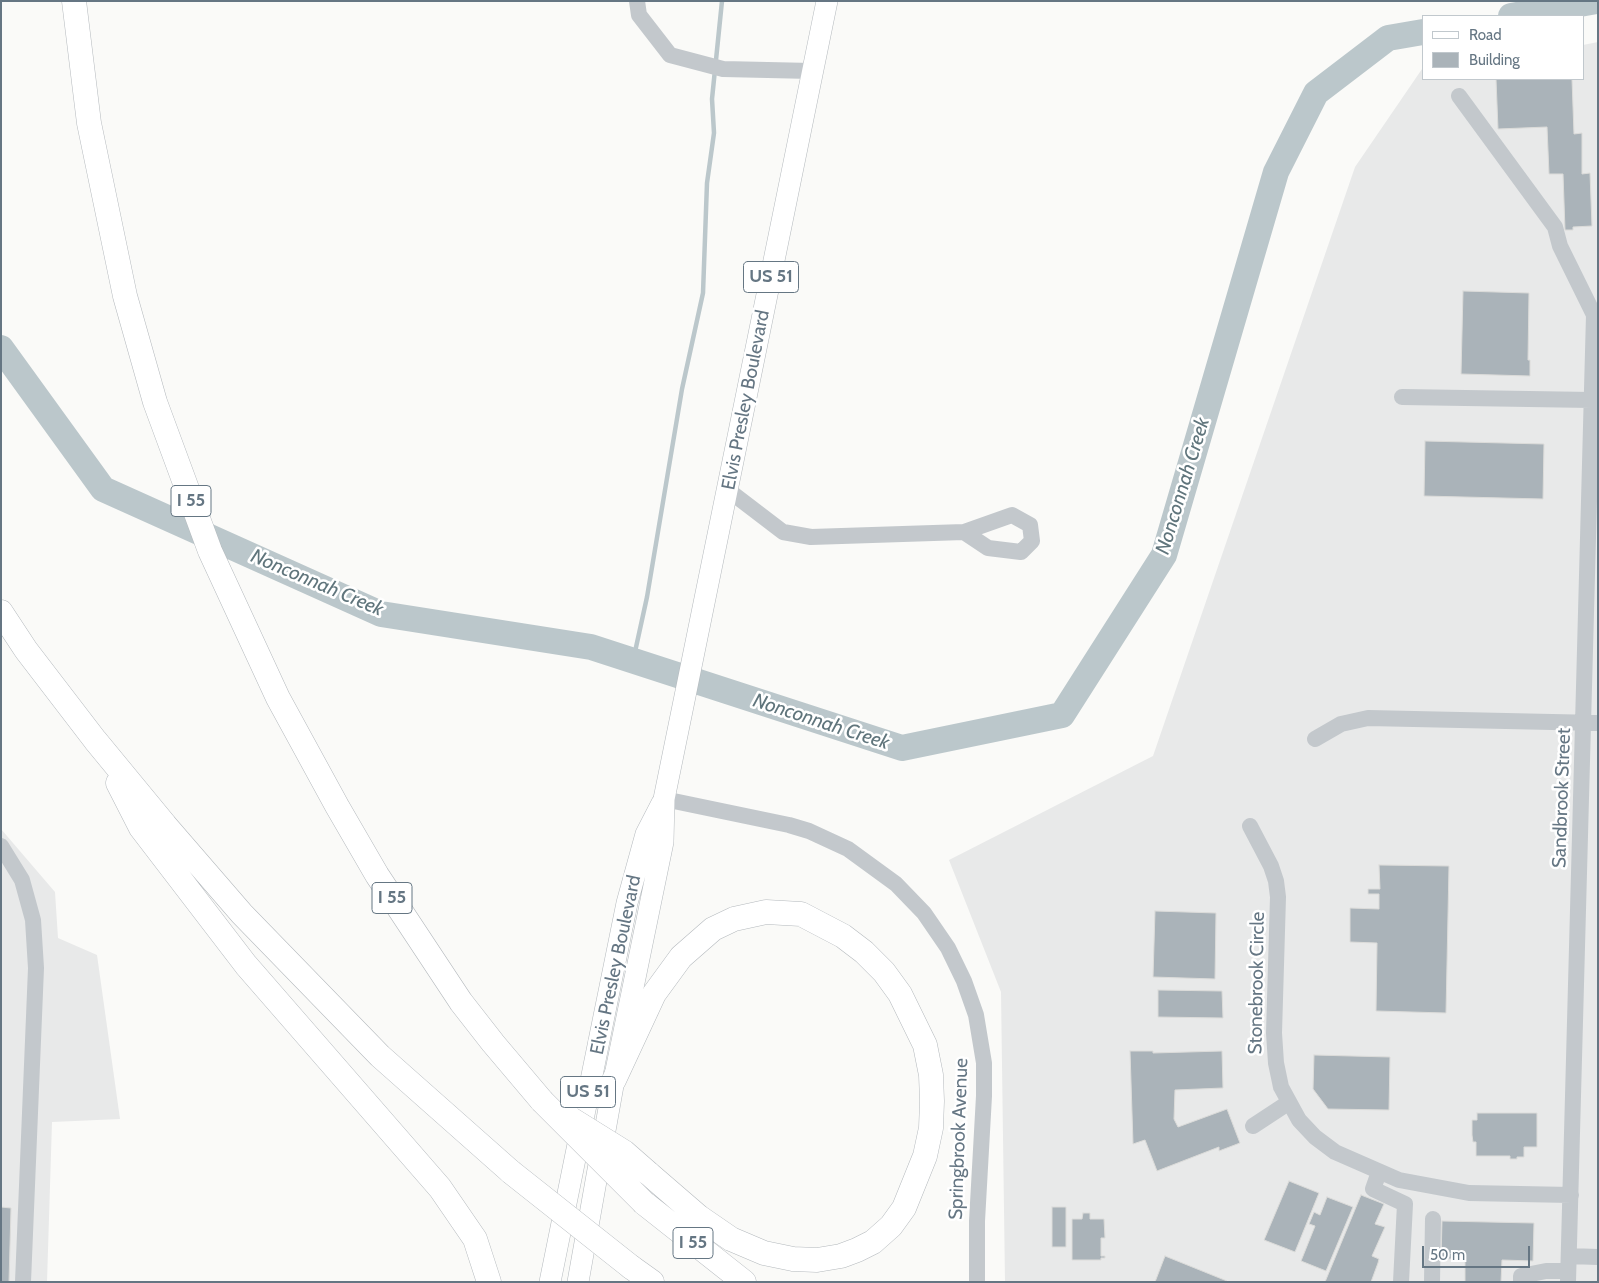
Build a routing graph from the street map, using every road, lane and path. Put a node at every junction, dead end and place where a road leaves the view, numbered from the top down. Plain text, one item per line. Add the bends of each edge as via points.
1 (74, 1) edge
2 (83, 1) edge
3 (637, 1) edge
4 (827, 1) edge
5 (79, 48) junction
6 (812, 71) junction
7 (1459, 96) dead end
8 (1402, 397) dead end
9 (1592, 400) junction
10 (728, 490) junction
11 (964, 532) dead end
12 (1, 612) edge
13 (1591, 722) edge
14 (95, 740) junction
15 (1315, 740) dead end
16 (664, 799) junction
17 (1250, 826) dead end
18 (1, 846) edge
19 (614, 1080) junction
20 (535, 1093) junction
21 (1288, 1103) junction
22 (1253, 1126) dead end
23 (1379, 1172) junction
24 (571, 1178) junction
25 (1571, 1195) junction
26 (1433, 1220) dead end
27 (474, 1239) junction
28 (1598, 1258) edge
29 (1568, 1270) edge
30 (23, 1282) edge
31 (489, 1282) edge
32 (502, 1282) edge
33 (536, 1282) edge
34 (550, 1282) edge
35 (578, 1282) edge
36 (652, 1282) edge
37 (744, 1282) edge
38 (977, 1282) edge
39 (1401, 1282) edge
40 (1432, 1282) edge
41 (1521, 1282) edge

1 - 5 highway, I 55
2 - 5 highway
3 - 6 street via 639,15 670,55 724,69
4 - 6 main road, Elvis Presley Boulevard / US 51
5 - 20 highway, I 55 via 98,173 125,296 155,402 210,551 278,698 337,806 427,953 493,1044
6 - 10 main road, Elvis Presley Boulevard / US 51
7 - 9 street, Sandbrook Street via 1555,227 1560,246 1594,315
8 - 9 street
9 - 13 street, Sandbrook Street
10 - 11 street via 783,532 792,534 811,537
10 - 16 main road, Elvis Presley Boulevard / US 51
12 - 14 highway
13 - 15 street via 1368,718 1341,724
13 - 25 street, Sandbrook Street
14 - 27 highway via 141,828 198,904 252,972 440,1188
14 - 36 highway, bridge via 235,907 315,992 420,1094 511,1172
16 - 19 main road, Elvis Presley Boulevard / US 51 via 663,842
16 - 24 main road, Elvis Presley Boulevard / US 51 via 646,834 627,903
16 - 38 street, Springbrook Avenue via 789,825 848,849 896,884 924,913 948,948 976,1015 984,1063
17 - 21 street, Stonebrook Circle via 1271,866 1277,889 1274,1040 1277,1071
18 - 30 street via 22,880 33,920 36,968
19 - 20 highway, bridge via 650,1002 680,957 713,928 734,918 766,912 801,914 844,936 864,952 900,994 925,1045 932,1101 931,1128 925,1156 904,1208 892,1226 874,1242 841,1256 793,1259 764,1253 731,1238 699,1217 624,1152
19 - 35 main road, Elvis Presley Boulevard / US 51
20 - 37 highway, I 55, bridge via 644,1203
21 - 22 street
21 - 23 street, Stonebrook Circle via 1314,1137 1334,1152
23 - 25 street, Stonebrook Circle via 1399,1180 1469,1193
23 - 39 street via 1373,1189 1404,1204
24 - 33 main road via 546,1237
24 - 34 main road, Elvis Presley Boulevard / US 51
25 - 29 street, Sandbrook Street
26 - 40 street
27 - 31 highway
27 - 32 highway via 493,1262
28 - 29 street
29 - 41 street via 1521,1276

